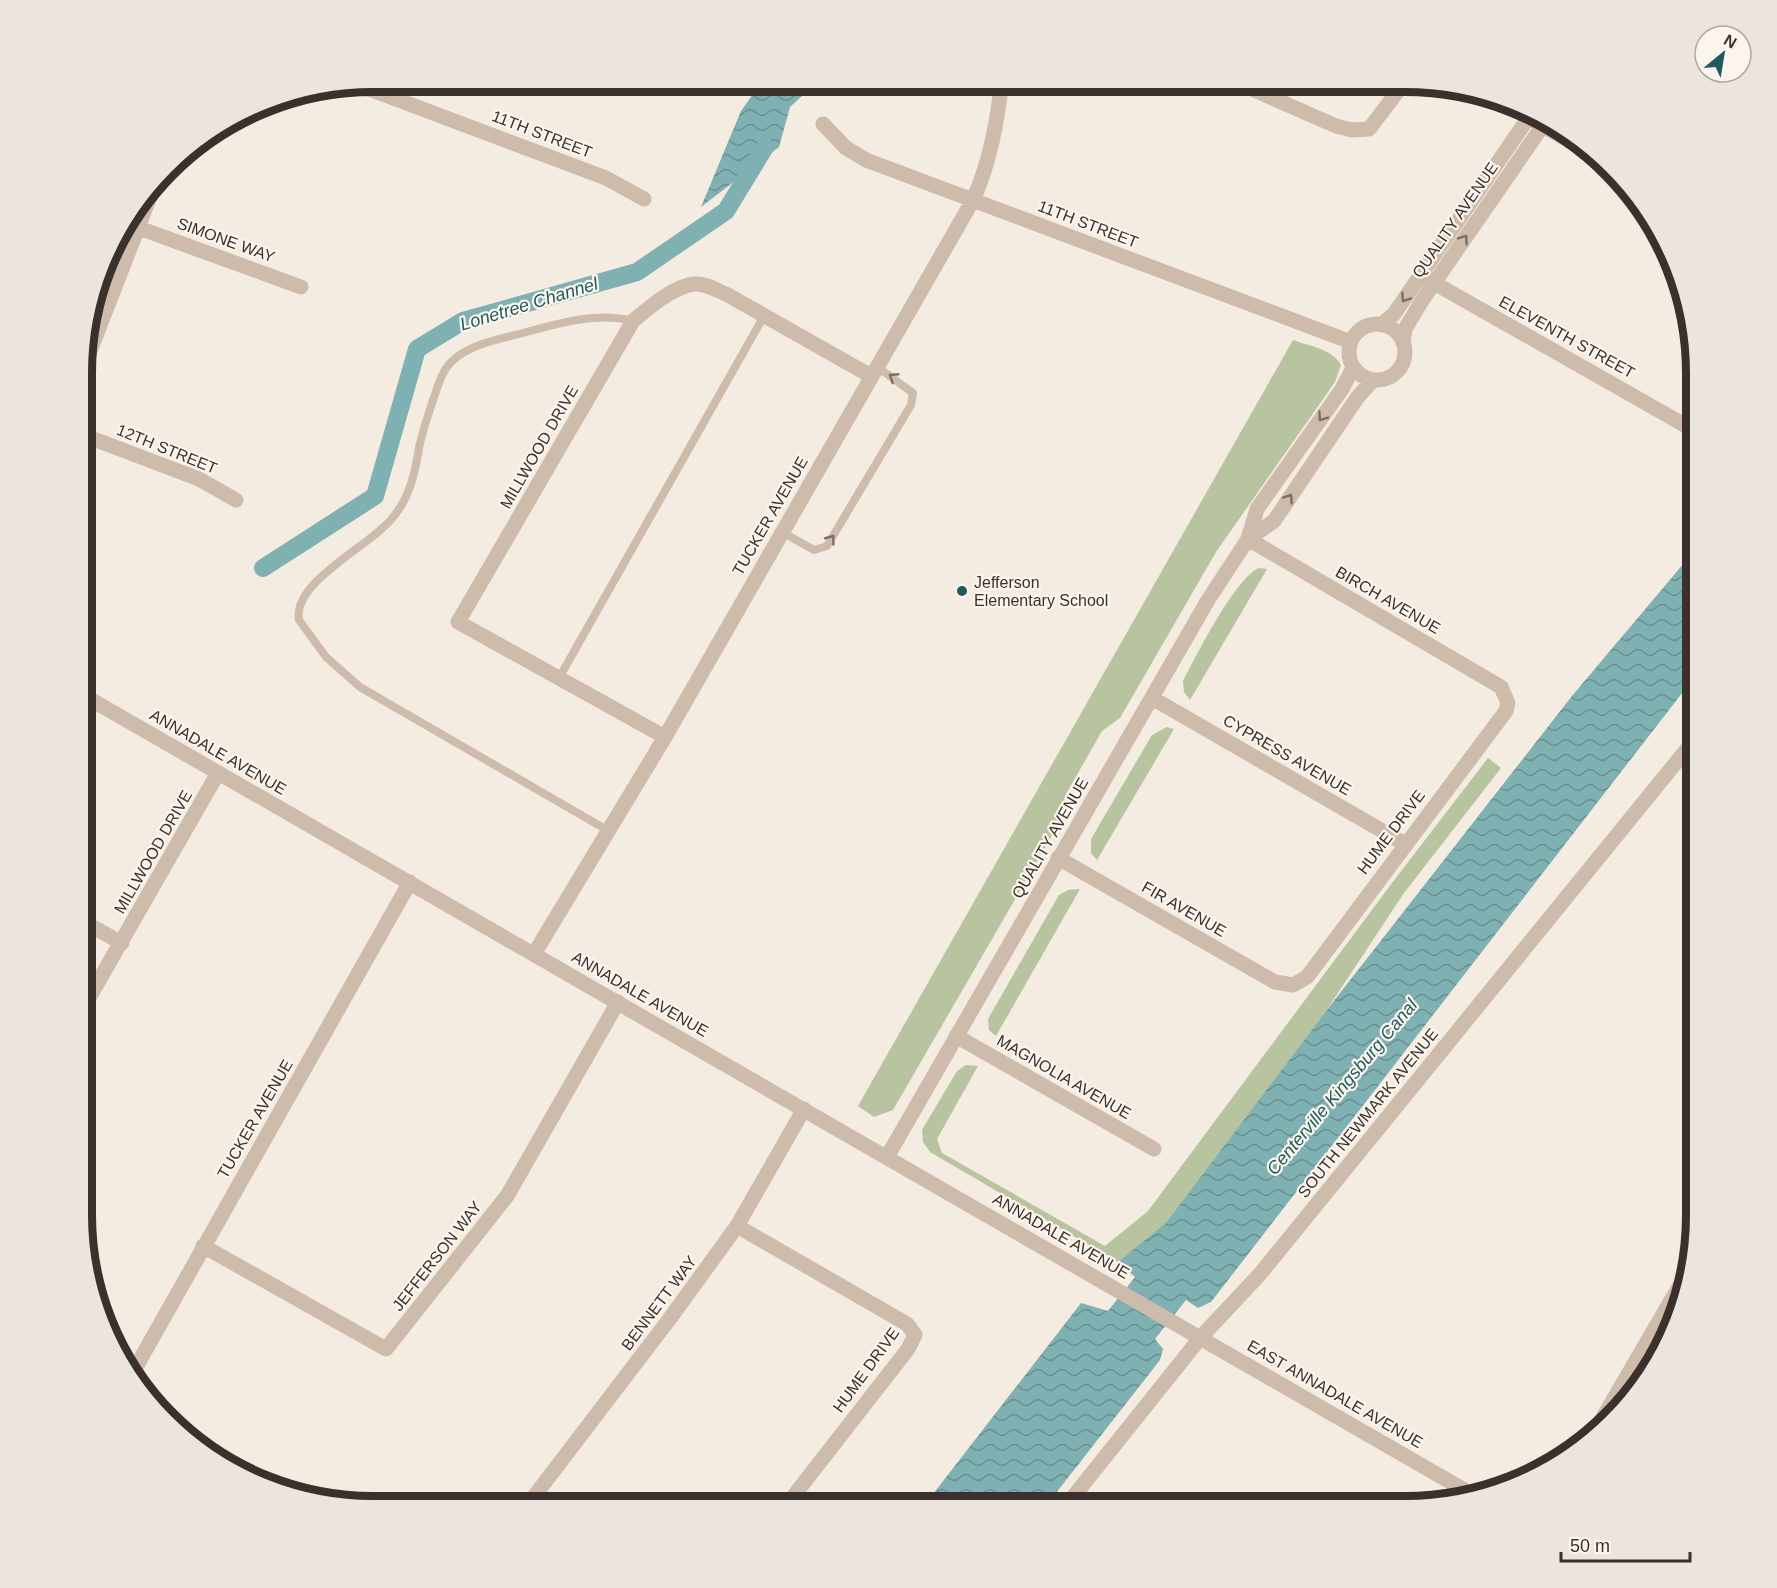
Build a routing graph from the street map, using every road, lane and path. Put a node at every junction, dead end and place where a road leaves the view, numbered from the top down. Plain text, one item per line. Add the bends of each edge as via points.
1 (377, 92) edge
2 (1001, 92) edge
3 (1259, 92) edge
4 (1397, 92) edge
5 (1527, 119) edge
6 (823, 124) dead end
7 (1542, 127) edge
8 (644, 199) dead end
9 (973, 200) junction
10 (148, 204) edge
11 (139, 228) junction
12 (1427, 279) junction
13 (301, 286) dead end
14 (764, 316) junction
15 (633, 321) junction
16 (1381, 325) junction
17 (1351, 342) junction
18 (93, 343) edge
19 (1403, 343) junction
20 (1353, 368) junction
21 (873, 371) junction
22 (1373, 380) junction
23 (1686, 425) edge
24 (92, 438) edge
25 (236, 500) dead end
26 (782, 532) junction
27 (1248, 539) junction
28 (559, 678) junction
29 (1506, 695) joint
30 (1152, 698) junction
31 (92, 700) edge
32 (665, 737) junction
33 (1686, 750) edge
34 (218, 773) junction
35 (607, 830) junction
36 (1405, 844) junction
37 (1058, 858) junction
38 (410, 882) junction
39 (92, 926) edge
40 (122, 943) junction
41 (534, 954) junction
42 (1293, 985) joint
43 (92, 993) edge
44 (618, 1002) junction
45 (956, 1036) junction
46 (804, 1109) junction
47 (1154, 1149) dead end
48 (887, 1157) junction
49 (737, 1226) junction
50 (203, 1246) junction
51 (1673, 1297) edge
52 (1178, 1324) joint
53 (1201, 1337) junction
54 (136, 1367) edge
55 (1608, 1409) edge
56 (1464, 1490) edge
57 (534, 1496) edge
58 (794, 1496) edge
59 (1074, 1496) edge

1 - 8 street, 11TH STREET via 606,178
2 - 9 street, TUCKER AVENUE via 984,176
3 - 4 street via 1352,130 1369,129
5 - 12 street, QUALITY AVENUE
6 - 9 street, 11TH STREET via 846,148 866,160
12 -> 7 street, QUALITY AVENUE
9 - 17 street, 11TH STREET
9 - 21 street, TUCKER AVENUE
10 - 11 street
11 - 13 street, SIMONE WAY
11 - 18 street
12 -> 16 street, QUALITY AVENUE
12 - 19 street, QUALITY AVENUE via 1405,329
12 - 23 street, ELEVENTH STREET
14 - 15 street, MILLWOOD DRIVE via 726,294 694,284 654,303
14 - 21 street, MILLWOOD DRIVE
14 - 28 lane
15 - 28 street, MILLWOOD DRIVE via 458,622
15 - 35 lane via 592,317 560,323 473,348 452,362 441,378 424,429 416,471 395,516 314,584 298,614 326,657 360,687
16 - 17 street via 1361,329
16 - 19 street via 1393,330
17 - 20 street
19 - 22 street via 1404,359 1396,373
20 - 22 street
20 -> 27 street, QUALITY AVENUE via 1257,509
21 - 26 street, TUCKER AVENUE
26 -> 21 lane via 814,550 827,546 910,405 913,393 909,387
27 -> 22 street, QUALITY AVENUE via 1274,521
24 - 25 street, 12TH STREET via 199,479
26 - 32 street, TUCKER AVENUE
27 - 29 street, BIRCH AVENUE via 1501,687
27 - 30 street, QUALITY AVENUE
28 - 32 street, MILLWOOD DRIVE
29 - 36 street, HUME DRIVE via 1506,711
30 - 36 street, CYPRESS AVENUE
30 - 37 street, QUALITY AVENUE
31 - 34 street, ANNADALE AVENUE
32 - 35 street, TUCKER AVENUE
33 - 53 street, SOUTH NEWMARK AVENUE via 1260,1274
34 - 38 street, ANNADALE AVENUE
34 - 40 street, MILLWOOD DRIVE
35 - 41 street, TUCKER AVENUE
36 - 42 street, HUME DRIVE via 1306,977
37 - 42 street, FIR AVENUE via 1275,982
37 - 45 street, QUALITY AVENUE
38 - 41 street, ANNADALE AVENUE
38 - 50 street, TUCKER AVENUE
39 - 40 street
40 - 43 street, MILLWOOD DRIVE
41 - 44 street, ANNADALE AVENUE
44 - 46 street, ANNADALE AVENUE
44 - 50 street, JEFFERSON WAY via 507,1196 386,1349
45 - 47 street, MAGNOLIA AVENUE
45 - 48 street, QUALITY AVENUE
46 - 48 street, ANNADALE AVENUE
46 - 49 street, BENNETT WAY
48 - 52 street, ANNADALE AVENUE
49 - 57 street, BENNETT WAY
49 - 58 street, HUME DRIVE via 907,1324 915,1335
50 - 54 street, TUCKER AVENUE
51 - 55 street
52 - 53 street, EAST ANNADALE AVENUE
53 - 56 street, EAST ANNADALE AVENUE
53 - 59 street, SOUTH NEWMARK AVENUE

